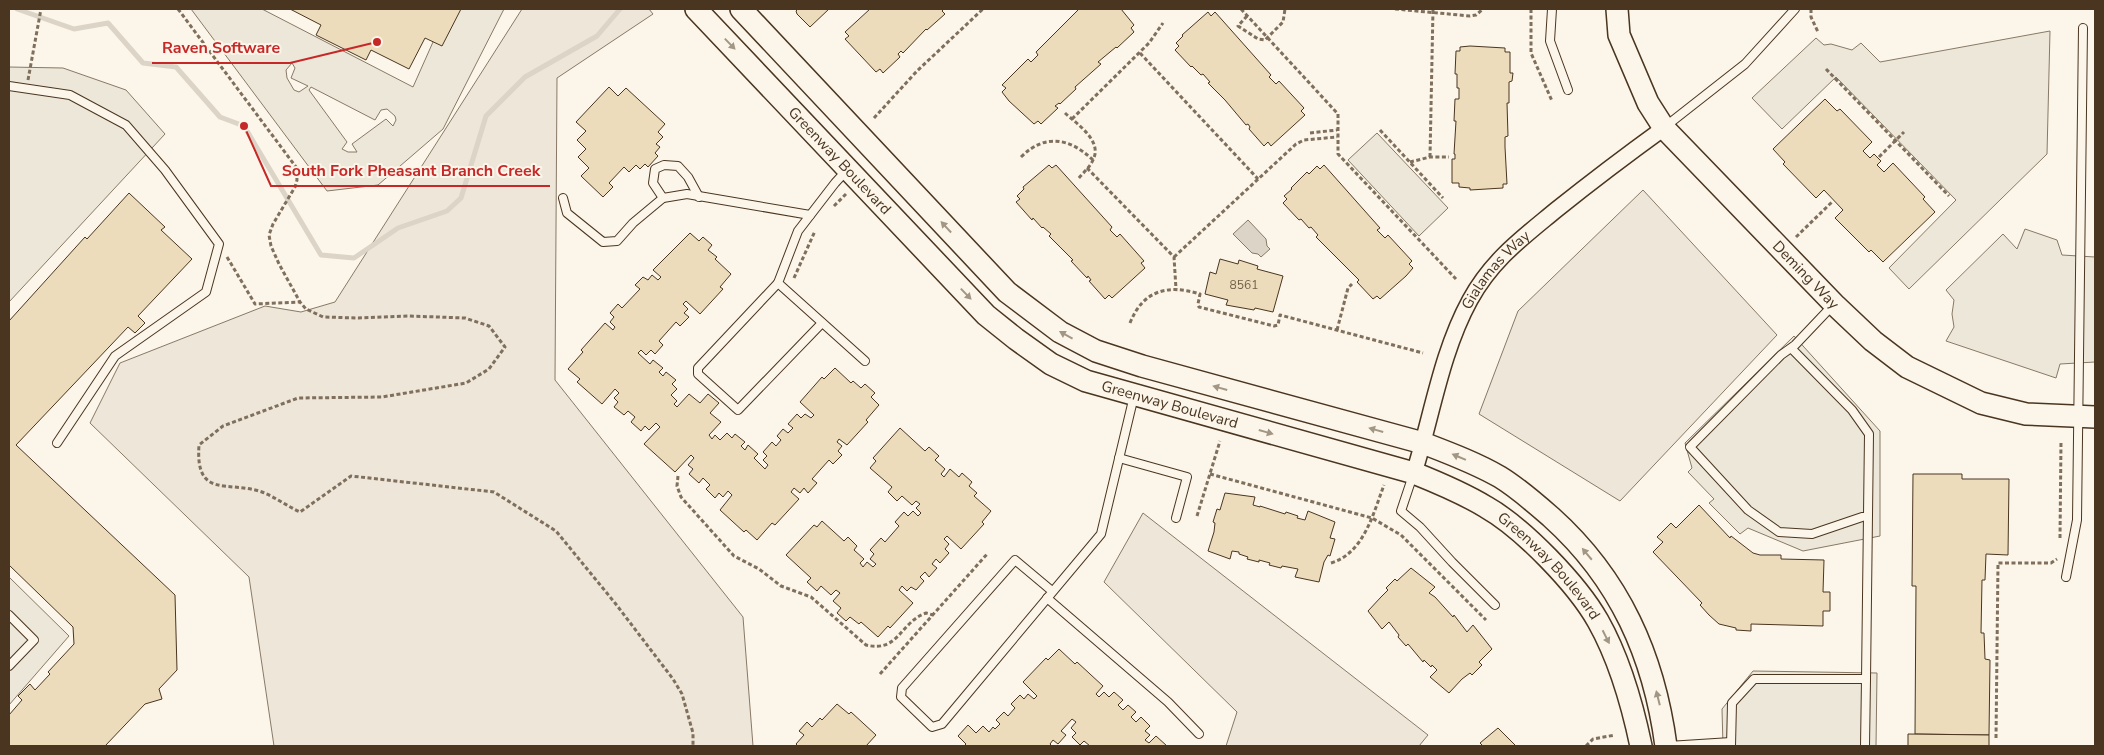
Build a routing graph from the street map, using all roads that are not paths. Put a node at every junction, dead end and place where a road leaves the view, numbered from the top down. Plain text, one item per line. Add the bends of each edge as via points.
1 (696, 9) edge
2 (741, 9) edge
3 (1552, 9) edge
4 (1618, 9) edge
5 (1795, 9) edge
6 (2083, 28) dead end
7 (9, 86) edge
8 (1568, 90) dead end
9 (1664, 128) junction
10 (848, 170) junction
11 (699, 196) junction
12 (563, 198) dead end
13 (663, 198) junction
14 (810, 215) junction
15 (778, 283) junction
16 (1834, 303) junction
17 (822, 322) junction
18 (1791, 348) junction
19 (865, 361) dead end
20 (1134, 396) junction
21 (2087, 417) edge
22 (57, 443) dead end
23 (1423, 443) junction
24 (1119, 458) junction
25 (1414, 473) junction
26 (1868, 516) junction
27 (1176, 518) dead end
28 (2066, 576) dead end
29 (1052, 591) junction
30 (1047, 598) junction
31 (1496, 605) dead end
32 (9, 615) edge
33 (9, 666) edge
34 (1866, 679) junction
35 (1199, 734) dead end
36 (1731, 744) edge
37 (1641, 746) edge
38 (1667, 746) edge
39 (1865, 746) edge

1 -> 10 street, Greenway Boulevard
23 -> 2 street, Greenway Boulevard via 1142,366 1096,351 1060,332 1007,292
3 - 8 lane via 1550,41
4 - 9 street, Deming Way via 1619,35 1648,104
5 - 9 lane via 1745,64
6 - 21 lane
7 - 22 lane via 70,95 126,125 165,170 220,244 206,292 115,356
9 - 16 street, Deming Way
9 - 23 street, Gialamas Way via 1506,251 1488,273 1470,300 1453,337
10 - 14 lane
10 -> 20 street, Greenway Boulevard via 986,315 1016,339 1051,364 1086,381
11 - 13 lane via 687,194
11 - 13 lane via 678,166 664,165 655,169 653,183
11 - 14 lane
12 - 13 lane via 567,214 603,242 618,241 633,223
14 - 15 lane via 798,231
15 - 17 lane
15 - 17 lane via 698,368 698,374 738,410
16 - 18 lane
16 - 21 street, Deming Way via 1873,341 1907,367 1942,386 1981,403 2026,414
17 - 19 lane
18 - 26 lane via 1852,410 1869,434
18 - 26 lane via 1690,447 1748,510 1779,532 1812,534
20 - 24 lane
20 -> 25 street, Greenway Boulevard
21 - 28 lane via 2077,520
23 - 25 street, Gialamas Way
38 -> 23 street, Greenway Boulevard via 1654,679 1640,640 1598,566 1537,504 1500,478
24 - 27 lane via 1187,477
24 - 29 lane via 1100,534
25 - 31 lane via 1401,511
25 -> 37 street, Greenway Boulevard via 1452,488 1488,508 1549,558 1597,619 1612,648 1631,699
26 - 34 lane
29 - 30 lane
29 - 30 lane via 1015,560 902,688 900,697 932,727 942,724
30 - 35 lane via 1168,702
32 - 33 lane via 34,640
34 - 36 lane via 1754,679 1732,703
34 - 39 lane
36 - 38 lane

